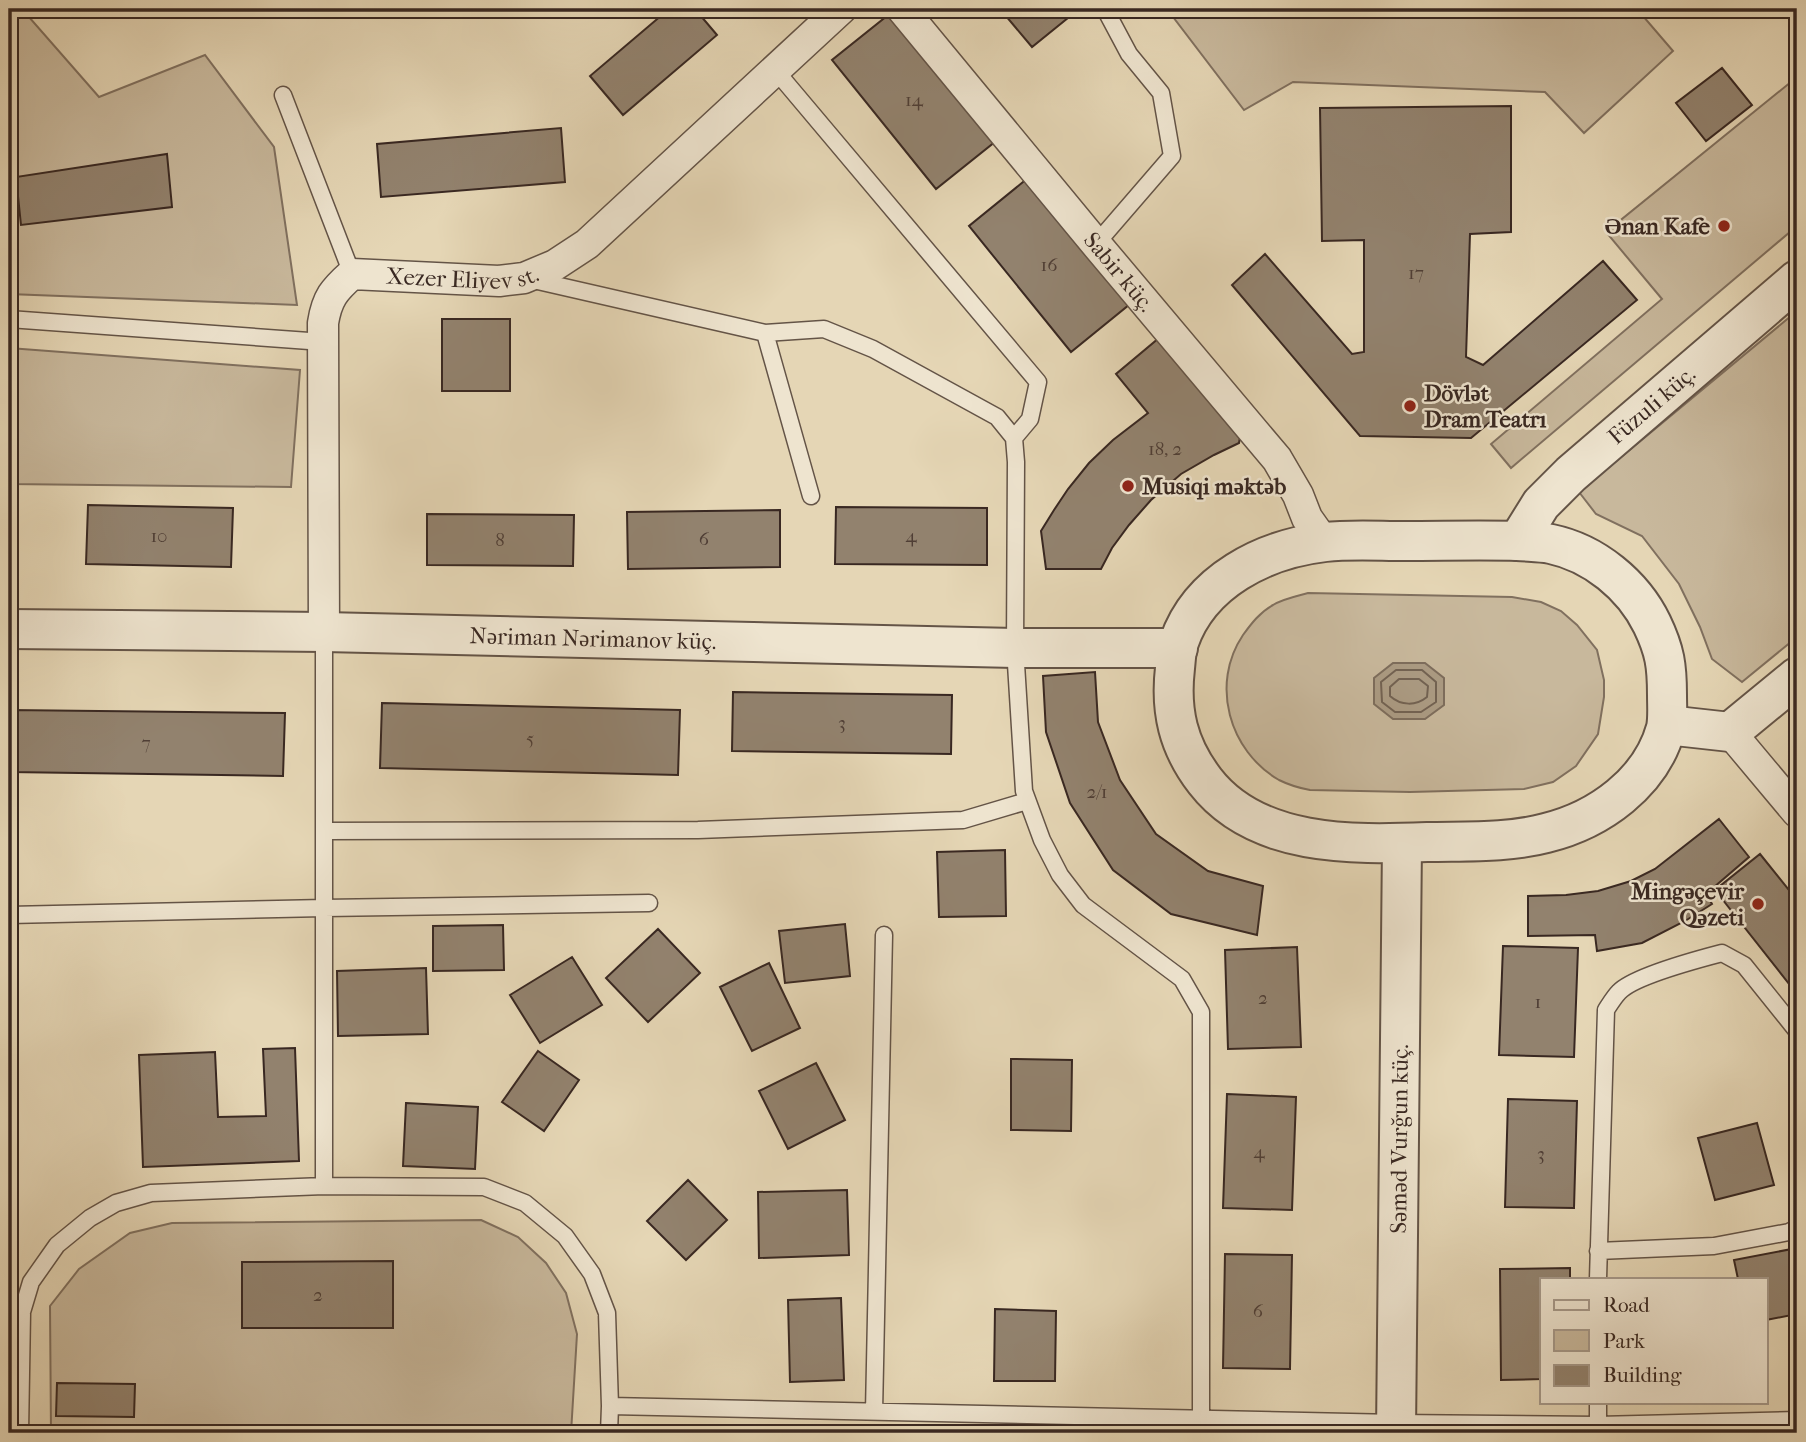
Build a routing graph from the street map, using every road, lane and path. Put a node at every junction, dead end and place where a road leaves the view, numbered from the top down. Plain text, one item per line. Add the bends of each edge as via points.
1 (841, 9) edge
2 (902, 9) edge
3 (1105, 9) edge
4 (776, 71) junction
5 (283, 95) dead end
6 (1096, 244) junction
7 (352, 274) junction
8 (524, 278) junction
9 (1797, 280) edge
10 (9, 319) edge
11 (765, 333) junction
12 (323, 342) junction
13 (1014, 438) junction
14 (811, 496) dead end
15 (1518, 541) junction
16 (1325, 542) junction
17 (9, 629) edge
18 (324, 632) junction
19 (1015, 648) junction
20 (1178, 648) junction
21 (1797, 677) edge
22 (1667, 725) junction
23 (1730, 732) junction
24 (1027, 801) junction
25 (1797, 812) edge
26 (324, 831) junction
27 (1402, 843) junction
28 (649, 904) dead end
29 (324, 908) junction
30 (9, 915) edge
31 (884, 935) dead end
32 (1796, 1027) edge
33 (324, 1186) junction
34 (1797, 1228) edge
35 (1598, 1251) junction
36 (1598, 1278) edge
37 (1598, 1404) edge
38 (610, 1406) junction
39 (874, 1412) junction
40 (1201, 1419) junction
41 (1797, 1420) edge
42 (16, 1422) edge
43 (1598, 1425) junction
44 (1396, 1428) edge
45 (609, 1433) edge

1 - 4 street, Xezer Eliyev st.
2 - 6 street, Sabir küç.
3 - 6 lane via 1129,54 1161,93 1172,156
4 - 8 street, Xezer Eliyev st. via 587,244
4 - 13 lane via 1038,382 1030,419
5 - 7 lane
6 - 16 street, Sabir küç. via 1277,459 1307,518
7 - 8 street, Xezer Eliyev st. via 499,281
7 - 12 street, Xezer Eliyev st. via 326,306
8 - 11 lane
9 - 15 street, Füzuli küç. via 1571,474 1541,504
10 - 12 lane
11 - 13 lane via 824,329 873,349 997,418
11 - 14 lane
12 - 18 street, Xezer Eliyev st.
13 - 19 lane
15 - 16 street
15 - 22 street via 1552,544 1577,553 1605,567 1621,582 1648,616 1662,645 1667,668
16 - 20 street via 1265,557 1218,584 1188,623
17 - 18 street, Nəriman Nərimanov küç.
18 - 19 street, Nəriman Nərimanov küç.
18 - 26 lane
19 - 20 street, Nəriman Nərimanov küç.
19 - 24 lane
20 - 27 street via 1175,723 1187,754 1230,806 1285,833 1324,841
21 - 23 street
22 - 23 street
22 - 27 street via 1646,770 1609,806 1576,823 1513,839
23 - 25 street
24 - 26 lane via 963,820 698,830
24 - 40 lane via 1060,875 1083,905 1182,979 1201,1012
26 - 29 lane
27 - 44 street, Səməd Vurğun küç.
28 - 29 lane
29 - 30 lane
29 - 33 lane
31 - 39 lane
32 - 35 lane via 1744,965 1722,953 1638,980 1619,991 1606,1010
33 - 38 lane via 484,1187 525,1203 565,1236 592,1274 607,1313
33 - 42 lane via 151,1193 116,1203 90,1218 57,1245 31,1282 22,1312
34 - 35 lane via 1714,1246
35 - 36 lane
37 - 43 lane
38 - 39 lane
38 - 45 lane
39 - 40 lane
40 - 44 lane
41 - 43 lane
43 - 44 lane

